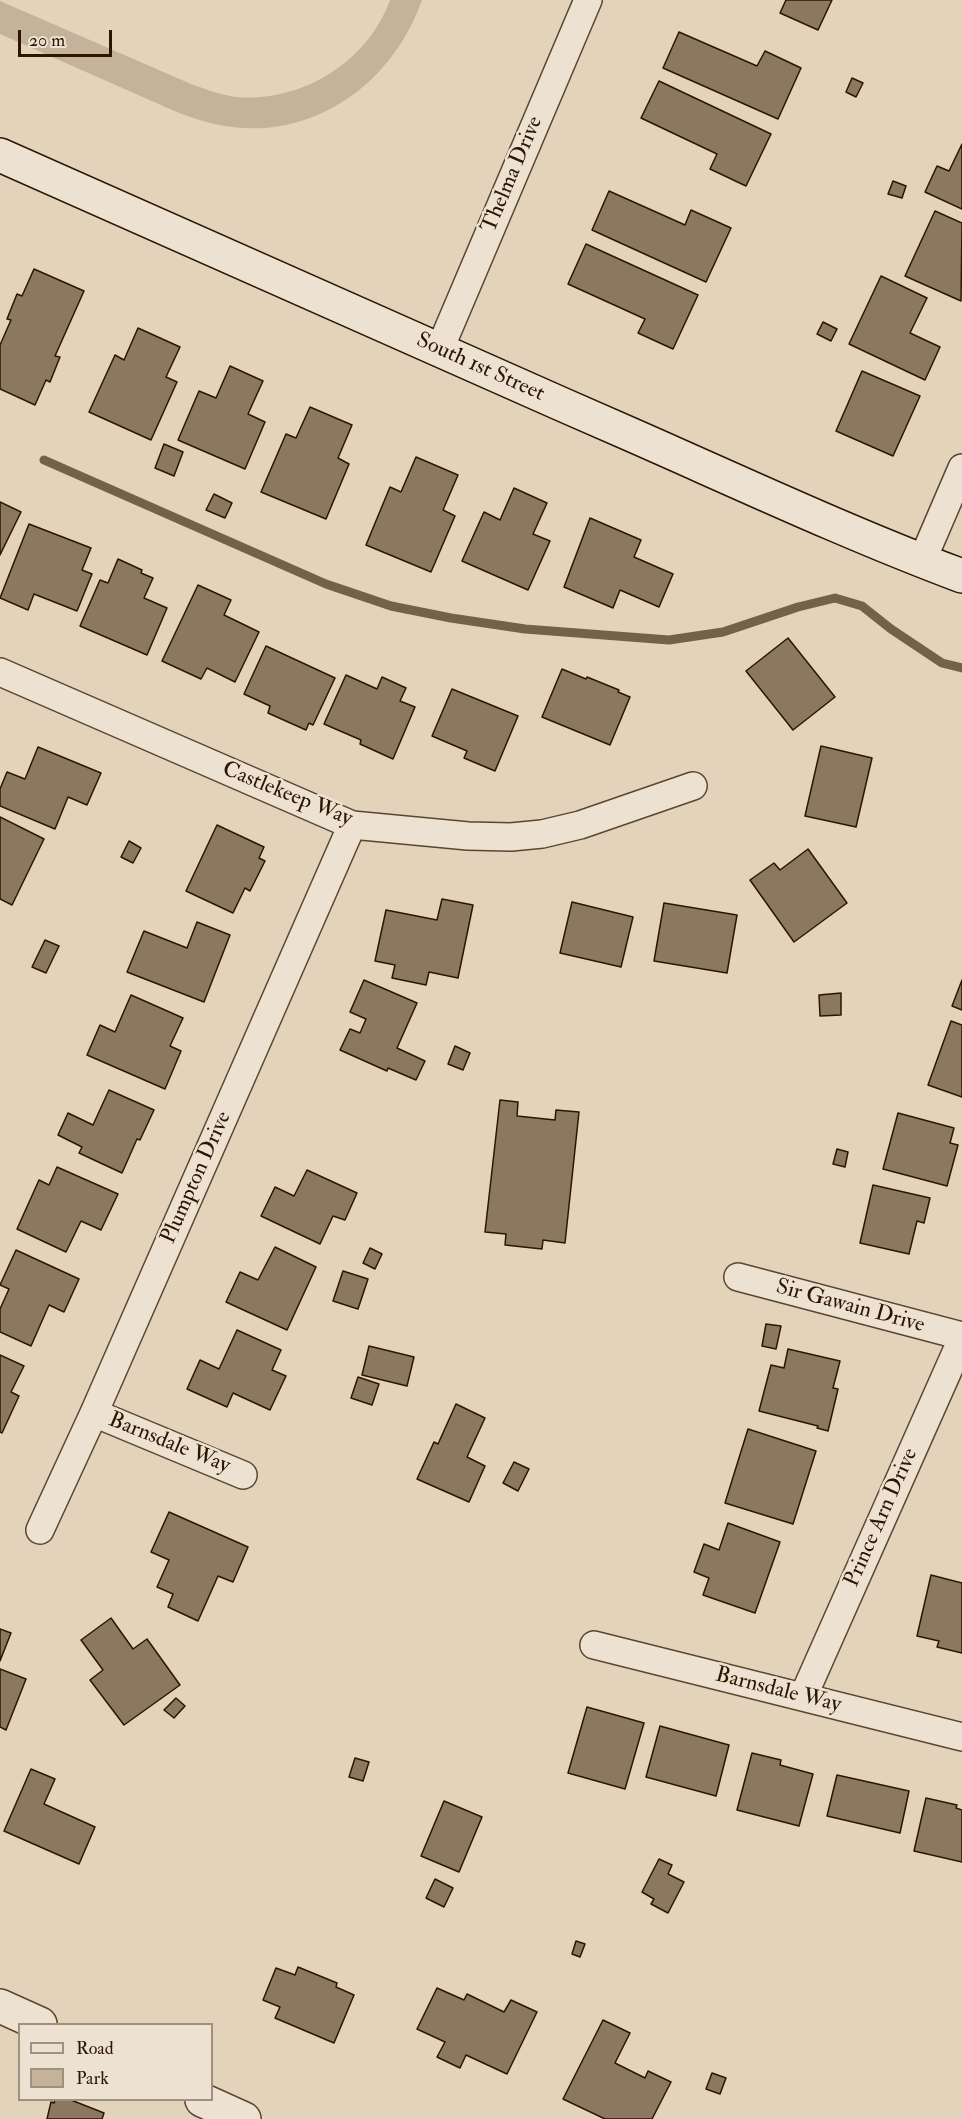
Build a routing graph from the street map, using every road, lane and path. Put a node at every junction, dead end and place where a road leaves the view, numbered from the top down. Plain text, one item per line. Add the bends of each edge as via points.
1 (588, 0) edge
2 (0, 155) edge
3 (439, 351) junction
4 (962, 468) edge
5 (922, 561) junction
6 (962, 576) edge
7 (0, 672) edge
8 (693, 786) dead end
9 (352, 825) junction
10 (738, 1277) dead end
11 (962, 1337) edge
12 (94, 1413) junction
13 (243, 1475) dead end
14 (40, 1530) dead end
15 (594, 1645) dead end
16 (803, 1697) junction
17 (962, 1737) edge
18 (3, 2015) edge
19 (33, 2023) edge
20 (204, 2101) edge
21 (244, 2119) edge

1 - 3 street, Thelma Drive
2 - 3 main road, South 1st Street
3 - 5 main road, South 1st Street
4 - 5 street
5 - 6 main road, South 1st Street
7 - 9 street, Castlekeep Way
8 - 9 street, Castlekeep Way via 542,834 468,836
9 - 12 street, Plumpton Drive
10 - 11 street, Sir Gawain Drive
11 - 16 street, Prince Arn Drive
12 - 13 street, Barnsdale Way
12 - 14 street, Plumpton Drive
15 - 16 street, Barnsdale Way
16 - 17 street, Barnsdale Way
18 - 19 main road
20 - 21 main road

